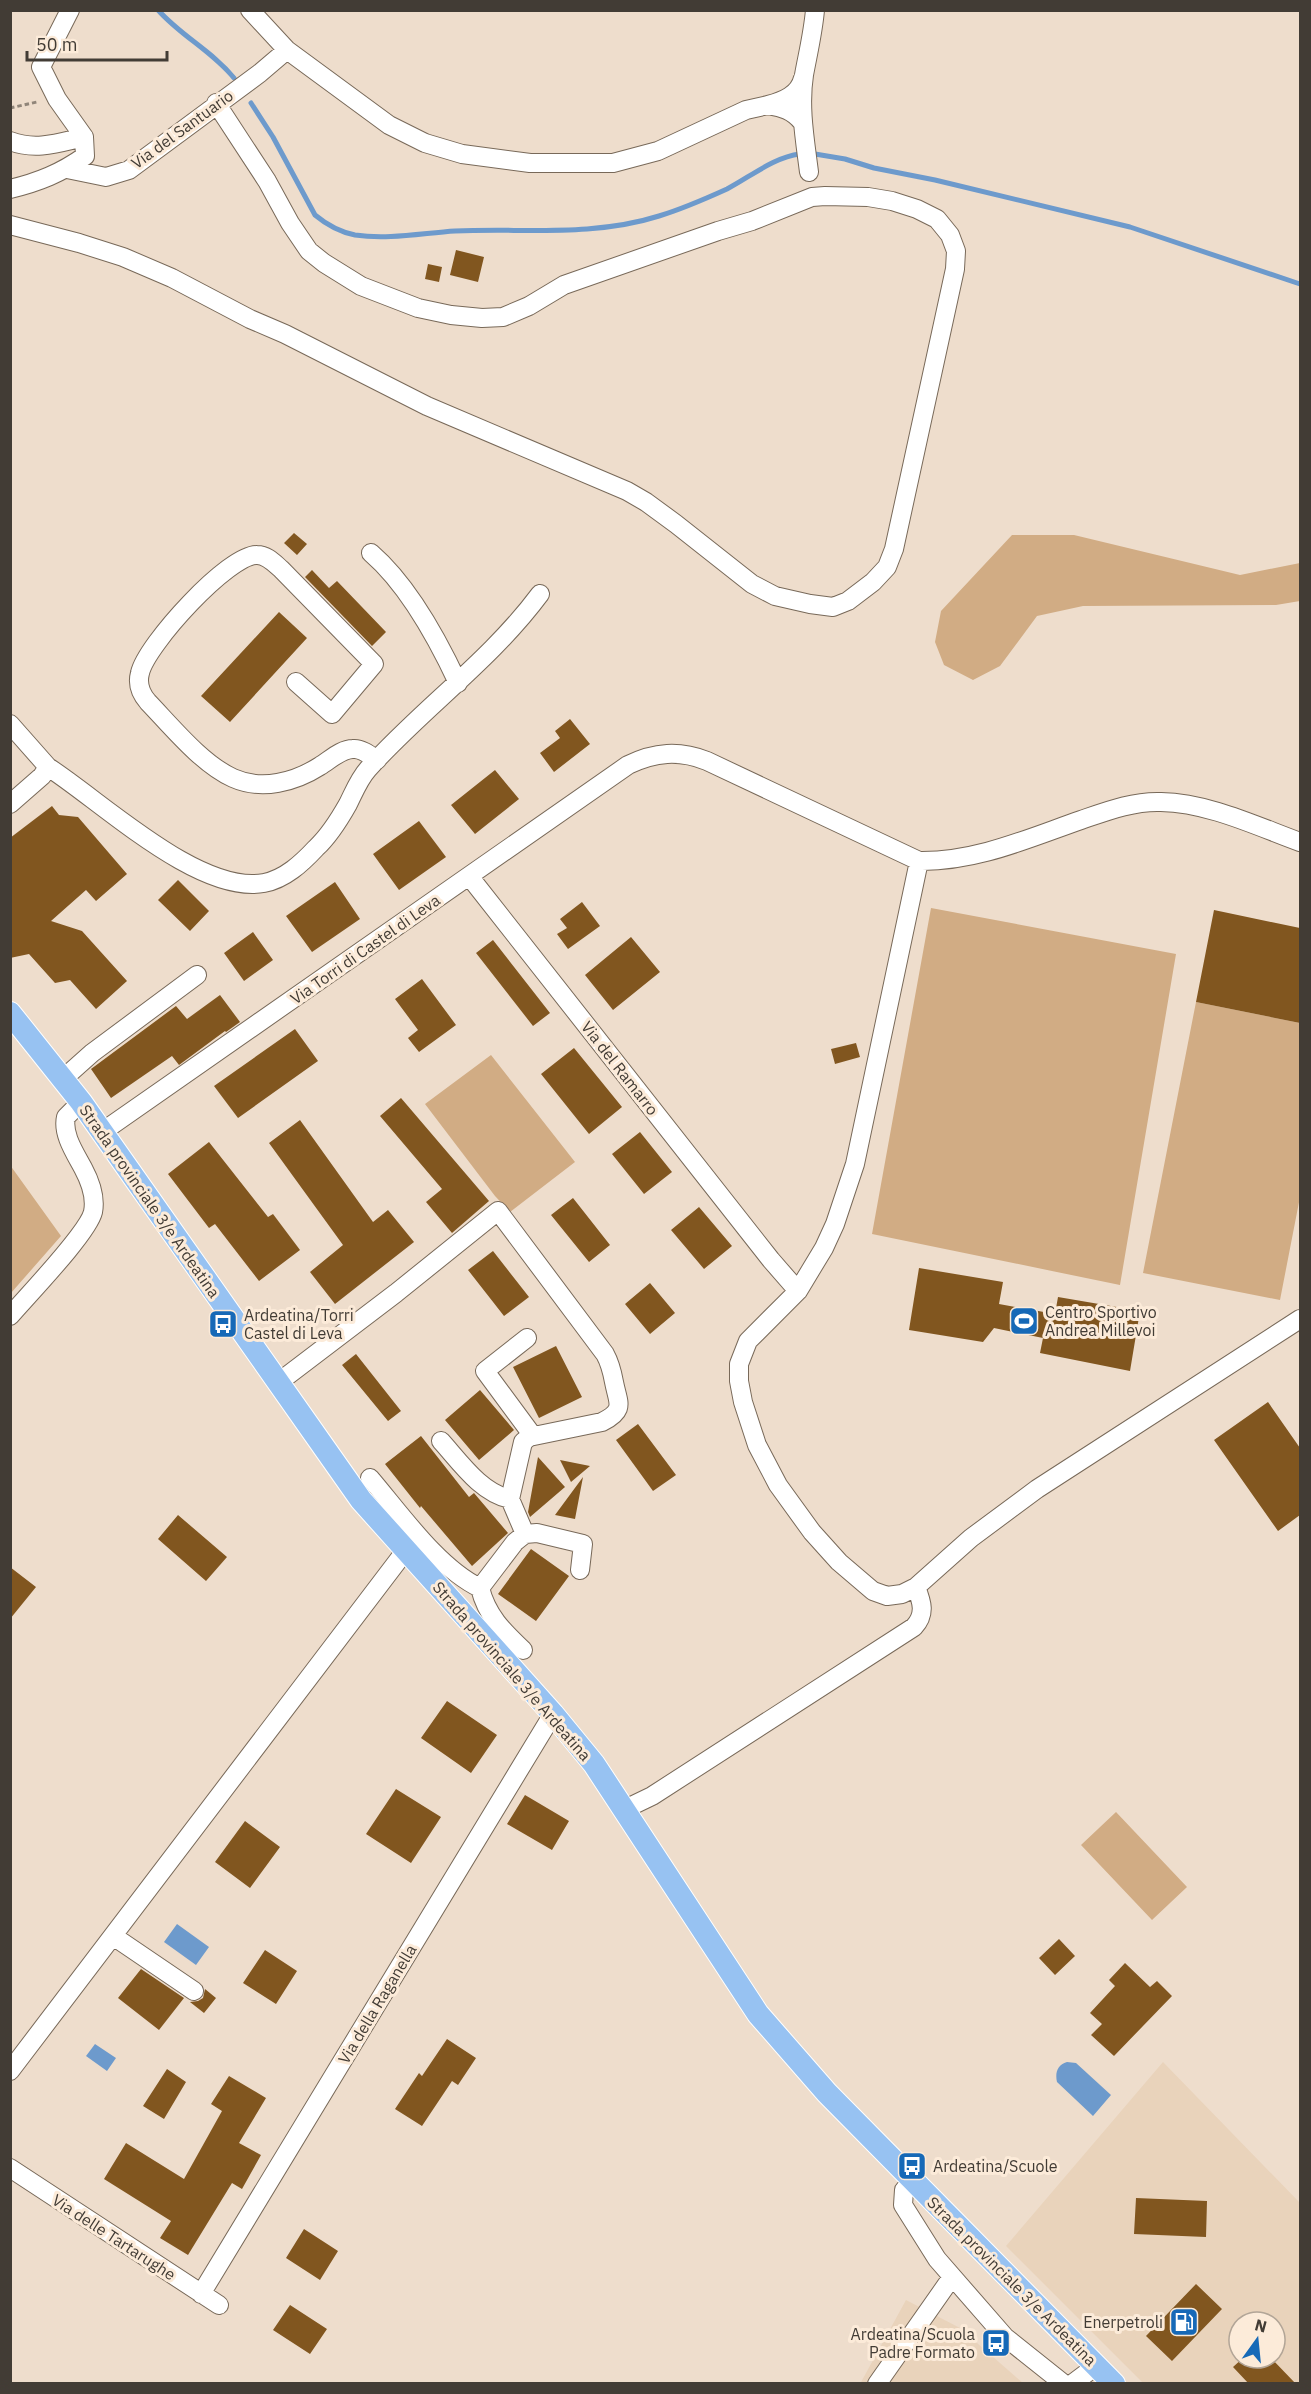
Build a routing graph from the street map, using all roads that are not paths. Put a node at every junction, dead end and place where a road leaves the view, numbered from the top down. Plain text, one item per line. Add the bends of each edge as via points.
1 (70, 10) edge
2 (250, 10) edge
3 (815, 10) edge
4 (287, 50) junction
5 (804, 76) junction
6 (216, 104) junction
7 (768, 105) junction
8 (802, 123) junction
9 (84, 136) junction
10 (10, 141) edge
11 (67, 169) junction
12 (809, 172) junction
13 (10, 189) edge
14 (848, 196) junction
15 (797, 202) junction
16 (10, 225) edge
17 (371, 553) dead end
18 (540, 594) dead end
19 (296, 682) dead end
20 (458, 683) junction
21 (10, 724) edge
22 (377, 760) junction
23 (48, 767) junction
24 (10, 804) edge
25 (1300, 842) edge
26 (919, 861) junction
27 (469, 876) junction
28 (197, 975) dead end
29 (10, 1013) edge
30 (64, 1078) junction
31 (81, 1102) junction
32 (102, 1132) junction
33 (798, 1291) junction
34 (10, 1316) edge
35 (1300, 1319) edge
36 (527, 1338) dead end
37 (279, 1382) junction
38 (533, 1436) junction
39 (441, 1441) dead end
40 (370, 1478) dead end
41 (510, 1499) junction
42 (525, 1534) junction
43 (406, 1550) junction
44 (580, 1570) dead end
45 (916, 1587) junction
46 (480, 1588) junction
47 (523, 1650) dead end
48 (553, 1714) junction
49 (625, 1809) junction
50 (113, 1936) junction
51 (194, 1990) dead end
52 (10, 2071) edge
53 (10, 2168) edge
54 (914, 2181) junction
55 (952, 2277) junction
56 (201, 2294) junction
57 (219, 2305) dead end
58 (1096, 2366) junction
59 (877, 2384) edge
60 (1064, 2384) edge
61 (1072, 2384) edge
62 (1114, 2384) edge

1 - 9 street via 41,67 57,99
2 - 4 street
3 - 5 street
4 - 6 street, Via del Santuario
4 - 7 street via 389,125 425,142 462,154 530,163 613,164 658,151 746,110
5 - 7 street via 792,94
5 - 8 street
6 - 11 street, Via del Santuario via 129,170 106,177
6 - 15 street via 309,251 370,290 418,308 451,315 502,317 564,285
7 - 8 street via 794,112
8 - 12 street
9 - 10 street via 26,147
9 - 11 street via 85,156
11 - 13 street via 40,182
12 - 14 street via 824,189
12 - 15 street via 807,190
14 - 15 street via 818,196
14 - 16 street via 892,201 937,219 950,235 956,251 956,269 894,549 887,567 873,582 833,607 775,596 725,565 646,501 427,406 172,278 123,257
17 - 20 street via 397,580
18 - 20 street via 518,623
19 - 22 street via 333,714 374,664 281,569 255,555 213,582 181,613 148,655 138,680 148,702 204,758 226,774 248,783 273,784 292,779 353,748
20 - 22 street
21 - 23 street
22 - 23 street via 316,849 278,879 251,884 214,876 178,858
23 - 24 street
25 - 26 street via 1203,808 1148,802 1115,808 988,852 956,860
26 - 27 street, Via Torri di Castel di Leva via 697,757 680,753 662,754 628,765
26 - 33 street via 855,1164 832,1232
27 - 32 street, Via Torri di Castel di Leva
27 - 33 street, Via del Ramarro
28 - 30 street
29 - 30 main road, Strada provinciale 3/e Ardeatina
30 - 31 main road, Strada provinciale 3/e Ardeatina
31 - 32 main road, Strada provinciale 3/e Ardeatina
31 - 34 street via 66,1117 65,1128 91,1187 92,1215 83,1231
32 - 37 main road, Strada provinciale 3/e Ardeatina
33 - 45 street via 755,1333 741,1355 739,1381 754,1437 798,1515 846,1569 880,1595 895,1595
35 - 45 street via 1037,1489 971,1538
36 - 38 street via 485,1371
37 - 38 street via 399,1296 498,1211 605,1354 619,1398 618,1410 602,1422
37 - 43 main road, Strada provinciale 3/e Ardeatina via 361,1500
38 - 41 street via 520,1448
39 - 41 street via 481,1483
40 - 46 street via 447,1566
41 - 42 street
42 - 44 street via 537,1533 583,1544
42 - 46 street
43 - 48 main road, Strada provinciale 3/e Ardeatina
43 - 50 street
45 - 49 street via 922,1612 914,1627 652,1796
46 - 47 street via 493,1619
48 - 49 main road, Strada provinciale 3/e Ardeatina
48 - 56 street, Via della Raganella
49 - 54 main road, Strada provinciale 3/e Ardeatina via 758,2014 827,2093
50 - 51 street
50 - 52 street
53 - 56 street, Via delle Tartarughe
54 - 55 street via 904,2190 903,2205
54 - 58 main road, Strada provinciale 3/e Ardeatina
55 - 59 street
55 - 60 street via 1005,2337
56 - 57 street, Via delle Tartarughe
58 - 61 street
58 - 62 main road, Strada provinciale 3/e Ardeatina

